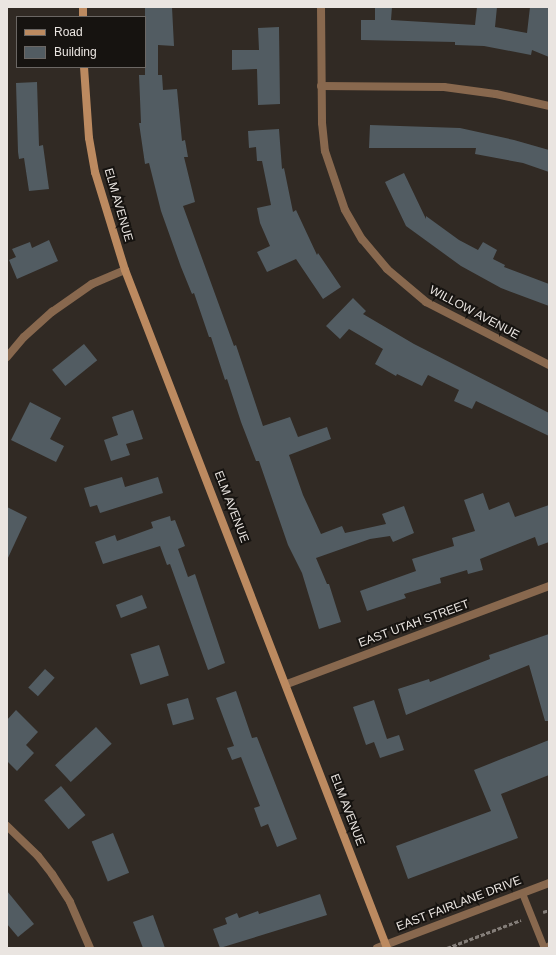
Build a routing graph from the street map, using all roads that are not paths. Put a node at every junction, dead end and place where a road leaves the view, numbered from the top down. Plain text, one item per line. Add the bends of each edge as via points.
1 (321, 7) edge
2 (84, 68) edge
3 (321, 86) junction
4 (549, 106) edge
5 (125, 270) junction
6 (7, 357) edge
7 (549, 365) edge
8 (549, 586) edge
9 (286, 684) junction
10 (7, 826) edge
11 (549, 883) edge
12 (522, 893) junction
13 (387, 946) edge
14 (549, 946) edge
15 (90, 948) edge
16 (378, 948) edge

1 - 3 street, WILLOW AVENUE
2 - 5 street, ELM AVENUE via 86,108 95,172
3 - 4 street via 444,87 496,94
3 - 7 street, WILLOW AVENUE via 325,152 345,210 362,239 387,269 426,302
5 - 6 street via 92,284 52,312 24,337
5 - 9 street, ELM AVENUE
8 - 9 street, EAST UTAH STREET
9 - 13 street, ELM AVENUE
10 - 15 street via 38,856 52,874 70,902
11 - 12 street, EAST FAIRLANE DRIVE
12 - 13 street, EAST FAIRLANE DRIVE
12 - 14 lane via 544,948
13 - 16 street, EAST FAIRLANE DRIVE

